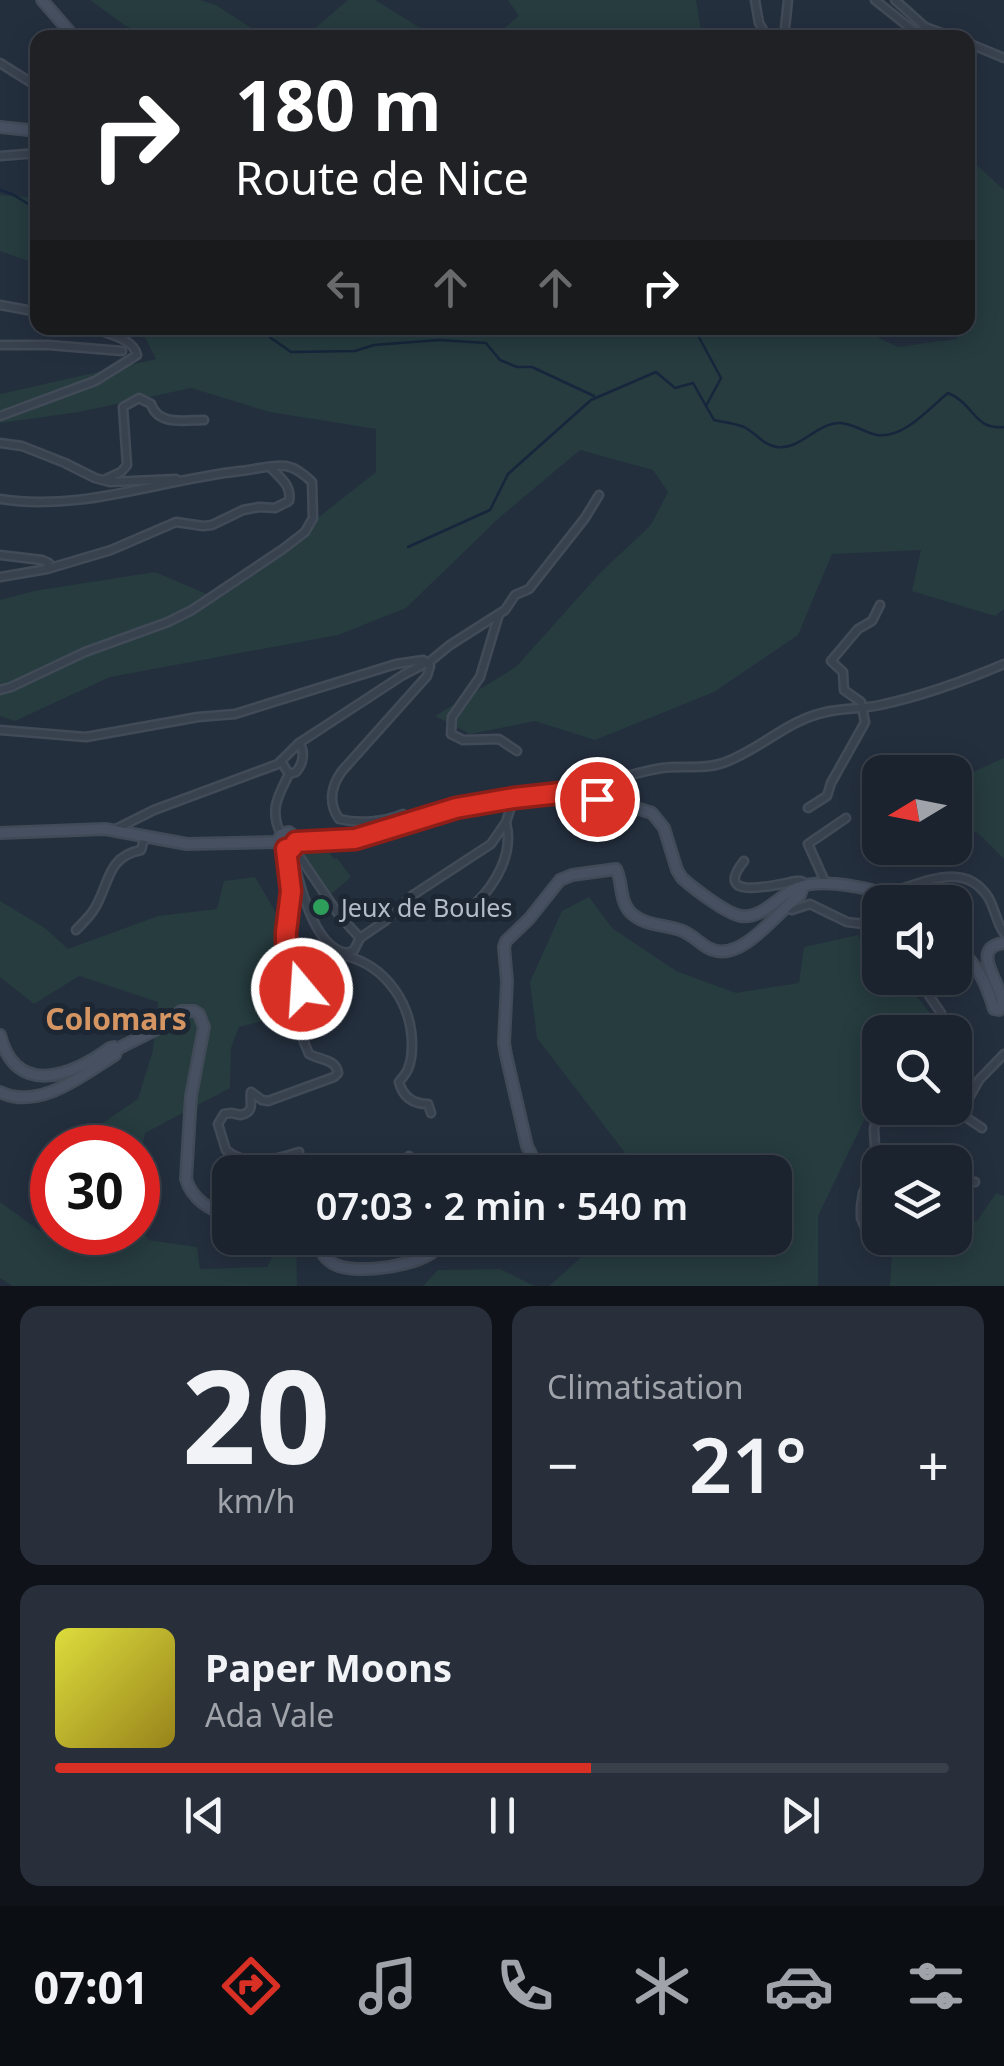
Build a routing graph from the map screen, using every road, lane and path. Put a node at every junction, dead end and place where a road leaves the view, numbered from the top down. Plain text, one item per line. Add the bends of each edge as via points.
1 (42, 0) edge
2 (756, 0) edge
3 (788, 0) edge
4 (875, 0) edge
5 (895, 0) edge
6 (925, 28) joint
7 (68, 30) edge
8 (763, 30) edge
9 (785, 30) edge
10 (912, 30) edge
11 (931, 30) edge
12 (975, 46) edge
13 (1004, 58) edge
14 (0, 63) edge
15 (30, 82) edge
16 (0, 127) edge
17 (30, 130) edge
18 (30, 154) edge
19 (0, 156) edge
20 (0, 305) edge
21 (30, 311) edge
22 (109, 335) edge
23 (0, 345) edge
24 (122, 352) dead end
25 (0, 416) edge
26 (204, 420) dead end
27 (0, 443) edge
28 (270, 467) junction
29 (103, 481) junction
30 (187, 481) junction
31 (599, 495) dead end
32 (0, 499) edge
33 (0, 555) edge
34 (47, 569) junction
35 (0, 576) edge
36 (880, 606) dead end
37 (499, 613) junction
38 (428, 663) junction
39 (1004, 664) edge
40 (0, 690) edge
41 (862, 708) junction
42 (0, 730) edge
43 (300, 743) junction
44 (517, 751) dead end
45 (281, 761) junction
46 (289, 774) junction
47 (560, 793) junction
48 (514, 798) junction
49 (808, 808) dead end
50 (846, 818) dead end
51 (410, 822) junction
52 (506, 822) junction
53 (114, 830) junction
54 (0, 833) edge
55 (145, 835) junction
56 (287, 844) junction
57 (744, 861) dead end
58 (826, 884) junction
59 (913, 885) edge
60 (805, 886) junction
61 (862, 890) edge
62 (476, 904) dead end
63 (785, 907) junction
64 (862, 924) edge
65 (76, 930) dead end
66 (1004, 933) edge
67 (360, 938) junction
68 (1004, 943) edge
69 (341, 952) junction
70 (972, 962) edge
71 (0, 1035) edge
72 (117, 1049) junction
73 (1004, 1054) edge
74 (0, 1092) edge
75 (431, 1113) dead end
76 (982, 1128) dead end
77 (300, 1152) dead end
78 (533, 1155) edge
79 (972, 1182) edge
80 (975, 1182) dead end
81 (212, 1208) edge
82 (324, 1255) edge
83 (429, 1255) edge

1 - 7 main road
2 - 8 street
3 - 9 street
4 - 10 street
5 - 6 street
6 - 11 street
12 - 13 street
14 - 15 street
16 - 17 main road
18 - 19 street
20 - 21 street
22 - 25 street via 127,340 136,355 95,381
23 - 24 street
26 - 29 street via 161,418 139,398 125,404 127,465
27 - 29 street
28 - 30 street
28 - 34 street via 290,491 281,506 243,510 203,526 176,522
28 - 40 street via 294,468 312,482 314,514 305,532 192,610
29 - 30 street
30 - 32 street via 68,502
31 - 37 street via 530,589
33 - 34 street via 42,560
34 - 35 street
36 - 41 street via 832,661 843,672 844,690
37 - 38 street
37 - 44 street via 478,681 452,717 451,734 498,739
38 - 42 street via 396,664 236,714 126,732 78,738
38 - 43 street
38 - 51 street via 427,676 342,771 332,795 336,815 345,821 403,814
39 - 41 street
41 - 47 street via 790,724 722,763 652,770
41 - 49 street via 865,722 827,796
43 - 45 street
43 - 46 street via 300,766
45 - 46 street
45 - 53 street
46 - 56 street via 274,804
47 - 48 main road
47 - 60 main road via 652,813 682,878 736,914 757,912
48 - 51 main road
48 - 52 street
50 - 58 street via 808,844
51 - 56 main road via 355,839
52 - 62 street via 502,866
52 - 67 street via 483,851
53 - 54 main road
53 - 55 main road
55 - 56 main road via 187,844
55 - 65 street via 142,848 124,854 111,870 94,910
56 - 67 street
56 - 69 street via 312,918 328,945
56 - 77 street via 286,932 302,989 302,1037 307,1052 332,1062 337,1076 268,1100 251,1092 249,1111 221,1116 218,1124 226,1150 248,1161
57 - 60 street via 736,875 740,886 756,890 799,880
58 - 60 main road
58 - 61 main road
59 - 66 street via 968,878 986,893
60 - 63 main road
63 - 64 street via 810,904
63 - 78 main road via 741,948 717,952 631,913 616,869 560,880 504,947 504,1043
67 - 69 street via 354,950
68 - 70 main road via 988,953 999,1010
69 - 75 street via 384,976 402,1000 412,1050 401,1089 408,1099 428,1104
71 - 72 main road via 15,1066 38,1076 74,1070
72 - 74 main road via 38,1097
72 - 81 main road via 181,1011 199,1014 204,1027 186,1179 196,1198
73 - 76 street via 962,1110
79 - 80 street
82 - 83 main road via 334,1264 363,1269

